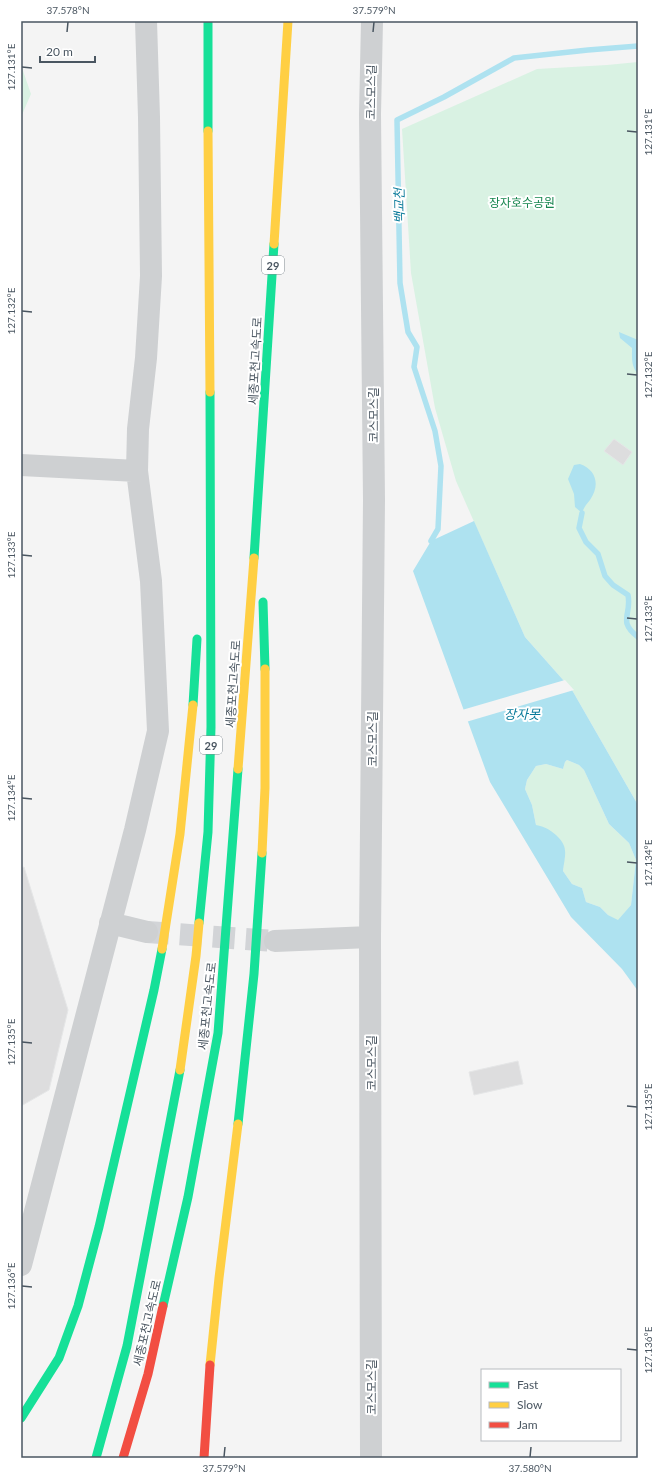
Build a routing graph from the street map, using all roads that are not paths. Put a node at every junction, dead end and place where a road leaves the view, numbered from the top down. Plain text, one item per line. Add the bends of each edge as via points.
1 (146, 21) edge
2 (208, 21) edge
3 (288, 21) edge
4 (372, 21) edge
5 (21, 465) edge
6 (136, 470) junction
7 (211, 502) junction
8 (258, 509) junction
9 (201, 568) dead end
10 (262, 580) dead end
11 (263, 595) dead end
12 (198, 629) dead end
13 (110, 923) junction
14 (147, 932) tunnel mouth
15 (370, 937) junction
16 (275, 941) tunnel mouth
17 (21, 1265) edge
18 (21, 1418) edge
19 (96, 1458) edge
20 (123, 1458) edge
21 (204, 1458) edge
22 (371, 1458) edge

1 - 6 street via 151,276
2 - 7 highway, 세종포천고속도로 / 29
3 - 8 highway, 세종포천고속도로 / 29
4 - 15 street, 코스모스길 via 370,122 374,500
5 - 6 street
6 - 13 street via 151,581 158,731
7 - 9 highway
7 - 19 highway, 세종포천고속도로 / 29 via 208,832 196,956 182,1060 127,1346
8 - 10 highway
8 - 20 highway, 세종포천고속도로 / 29 via 218,1033 188,1197 148,1374
11 - 21 highway via 266,658 264,812 256,961 211,1342
12 - 18 highway via 193,713 180,834 154,990 78,1306 59,1358
13 - 14 street
13 - 17 street
15 - 16 street
15 - 22 street, 코스모스길

